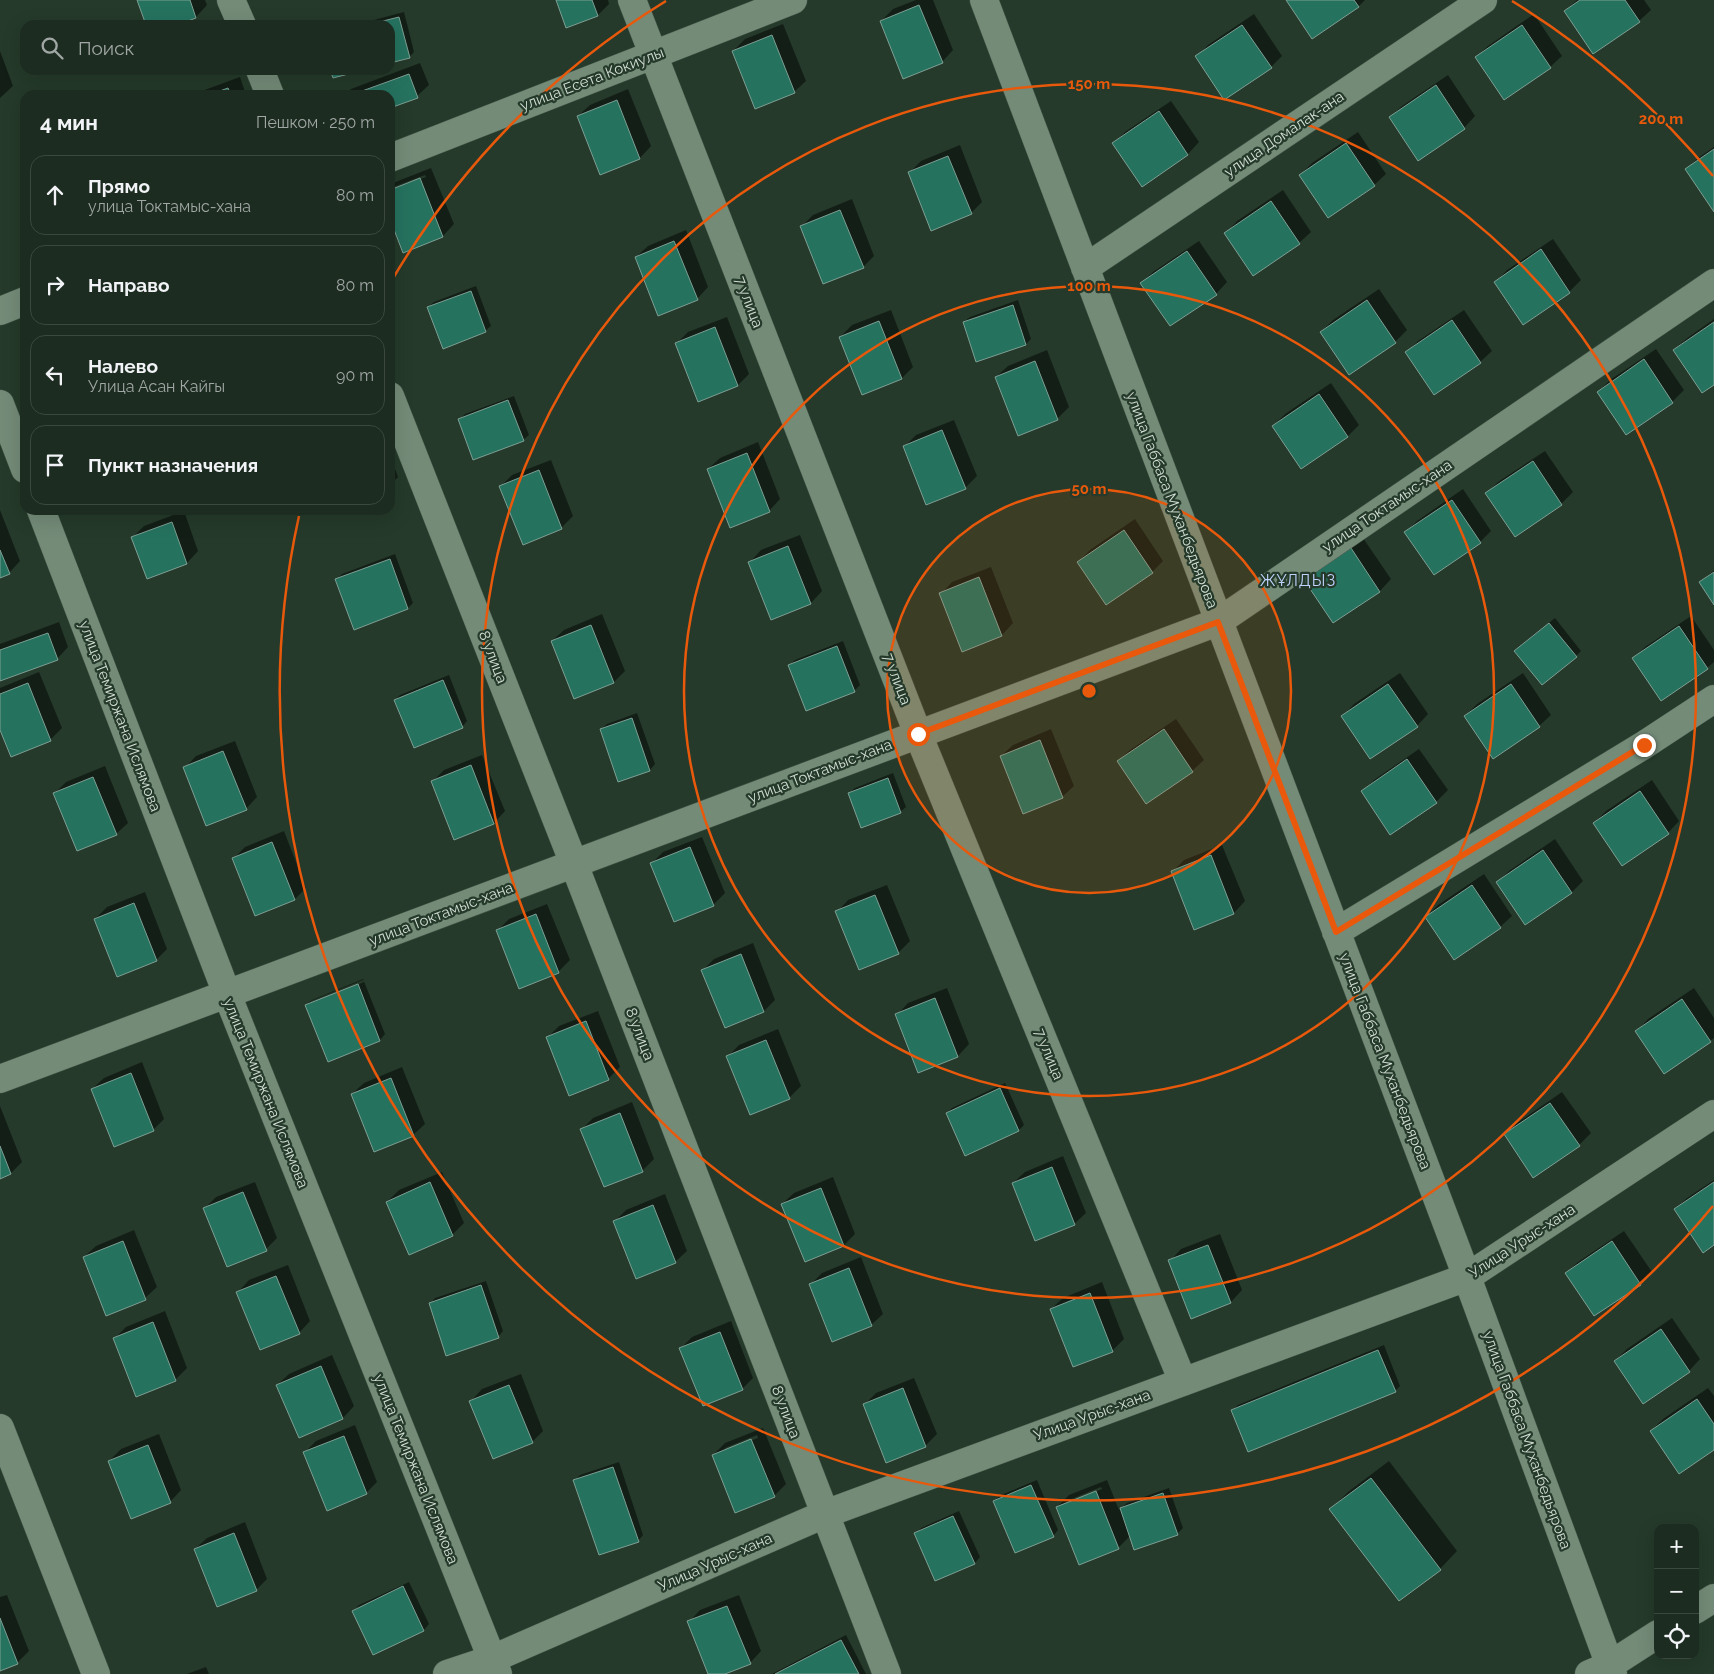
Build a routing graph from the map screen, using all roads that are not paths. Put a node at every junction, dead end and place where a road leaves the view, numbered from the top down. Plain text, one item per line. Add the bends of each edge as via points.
1 (232, 0) edge
2 (632, 0) edge
3 (793, 0) edge
4 (984, 0) edge
5 (1483, 0) edge
6 (240, 20) edge
7 (653, 55) junction
8 (262, 75) edge
9 (268, 90) edge
10 (395, 156) edge
11 (1085, 268) junction
12 (1714, 283) edge
13 (20, 303) edge
14 (0, 311) edge
15 (0, 404) edge
16 (395, 409) edge
17 (20, 456) edge
18 (43, 515) edge
19 (1218, 622) junction
20 (1714, 699) edge
21 (918, 734) junction
22 (574, 864) junction
23 (1336, 932) junction
24 (227, 994) junction
25 (0, 1079) edge
26 (1714, 1114) edge
27 (1467, 1277) junction
28 (1183, 1382) junction
29 (0, 1428) edge
30 (825, 1514) junction
31 (1714, 1598) edge
32 (1699, 1607) edge
33 (1654, 1637) edge
34 (495, 1666) edge
35 (1604, 1671) edge
36 (96, 1674) edge
37 (447, 1674) edge
38 (887, 1674) edge

1 - 6 street
2 - 7 street, 7 улица
3 - 7 street, улица Есета Кокиулы
4 - 11 street, улица Габбаса Муханбедьярова
5 - 11 street, улица Домалак-ана
7 - 10 street, улица Есета Кокиулы
7 - 21 street, 7 улица
8 - 9 street
11 - 19 street, улица Габбаса Муханбедьярова
12 - 19 street, улица Токтамыс-хана
13 - 14 street
15 - 17 street
16 - 22 street, 8 улица
18 - 24 street, улица Темиржана Ислямова
19 - 21 street, улица Токтамыс-хана
19 - 23 street, улица Габбаса Муханбедьярова
20 - 23 street
21 - 22 street, улица Токтамыс-хана
21 - 28 street, 7 улица
22 - 24 street, улица Токтамыс-хана
22 - 30 street, 8 улица
23 - 27 street, улица Габбаса Муханбедьярова
24 - 25 street, улица Токтамыс-хана
24 - 34 street, улица Темиржана Ислямова
26 - 27 street, Улица Урыс-хана
27 - 28 street, Улица Урыс-хана
27 - 35 street, улица Габбаса Муханбедьярова
28 - 30 street, Улица Урыс-хана
29 - 36 street
30 - 34 street, Улица Урыс-хана
30 - 38 street, 8 улица
31 - 32 street
33 - 35 street
34 - 37 street, Улица Урыс-хана

